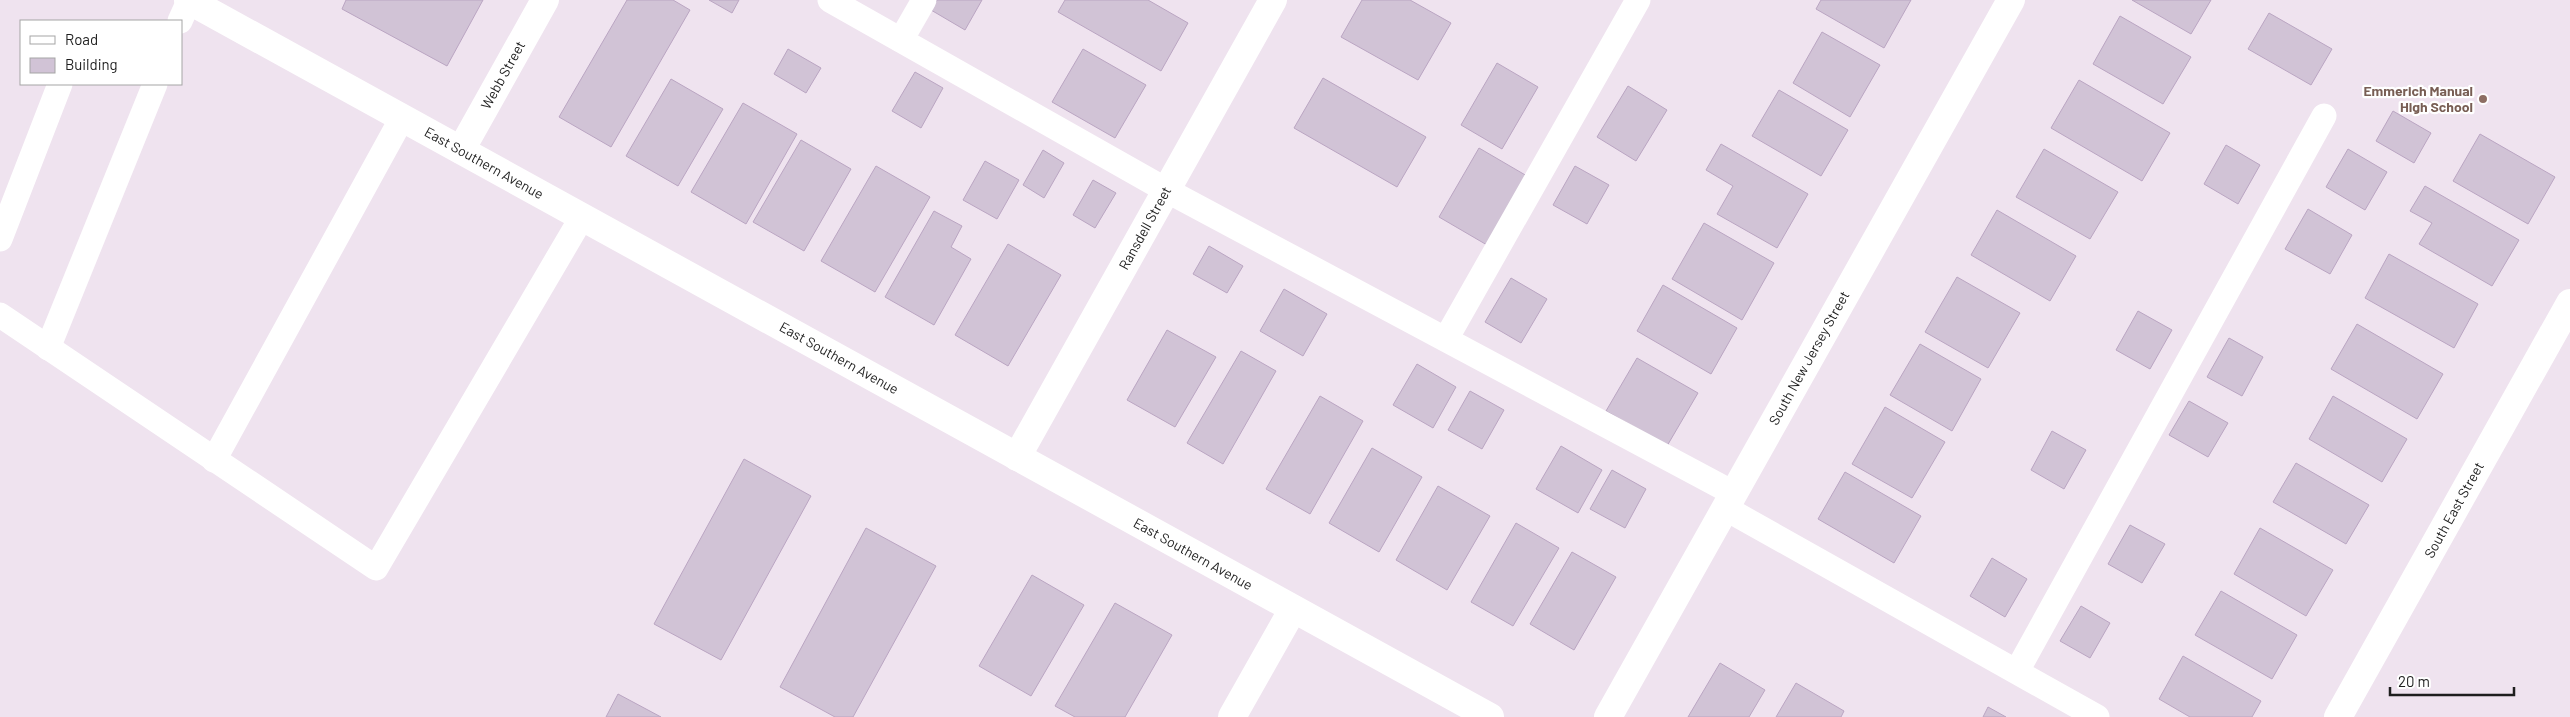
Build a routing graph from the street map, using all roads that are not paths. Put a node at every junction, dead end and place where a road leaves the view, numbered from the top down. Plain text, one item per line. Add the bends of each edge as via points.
1 (188, 0) edge
2 (545, 0) edge
3 (830, 0) edge
4 (924, 0) edge
5 (1273, 0) edge
6 (1638, 0) edge
7 (2011, 0) edge
8 (180, 20) edge
9 (901, 40) junction
10 (60, 85) edge
11 (155, 85) edge
12 (2324, 116) dead end
13 (402, 118) junction
14 (461, 150) junction
15 (1166, 190) junction
16 (582, 217) junction
17 (0, 239) edge
18 (2570, 303) edge
19 (0, 315) edge
20 (1446, 339) junction
21 (48, 348) junction
22 (1017, 457) junction
23 (214, 460) junction
24 (1729, 500) junction
25 (1293, 609) junction
26 (2018, 671) junction
27 (1232, 717) edge
28 (1490, 717) edge
29 (1608, 717) edge
30 (2098, 717) edge
31 (2338, 717) edge

1 - 8 lane
1 - 13 street, East Southern Avenue
2 - 14 street, Webb Street
3 - 9 lane
4 - 9 lane
5 - 15 street, Ransdell Street
6 - 20 lane
7 - 24 street, South New Jersey Street
9 - 15 lane
10 - 17 lane
11 - 21 lane
12 - 26 lane
13 - 14 street, East Southern Avenue
13 - 23 lane
14 - 16 street, East Southern Avenue
15 - 20 lane
15 - 22 street, Ransdell Street
16 - 22 street, East Southern Avenue
16 - 23 lane via 376,568
18 - 31 street, South East Street
19 - 21 lane
20 - 24 lane
21 - 23 lane
22 - 25 street, East Southern Avenue
24 - 26 lane
24 - 29 street, South New Jersey Street
25 - 27 street
25 - 28 street, East Southern Avenue
26 - 30 lane

